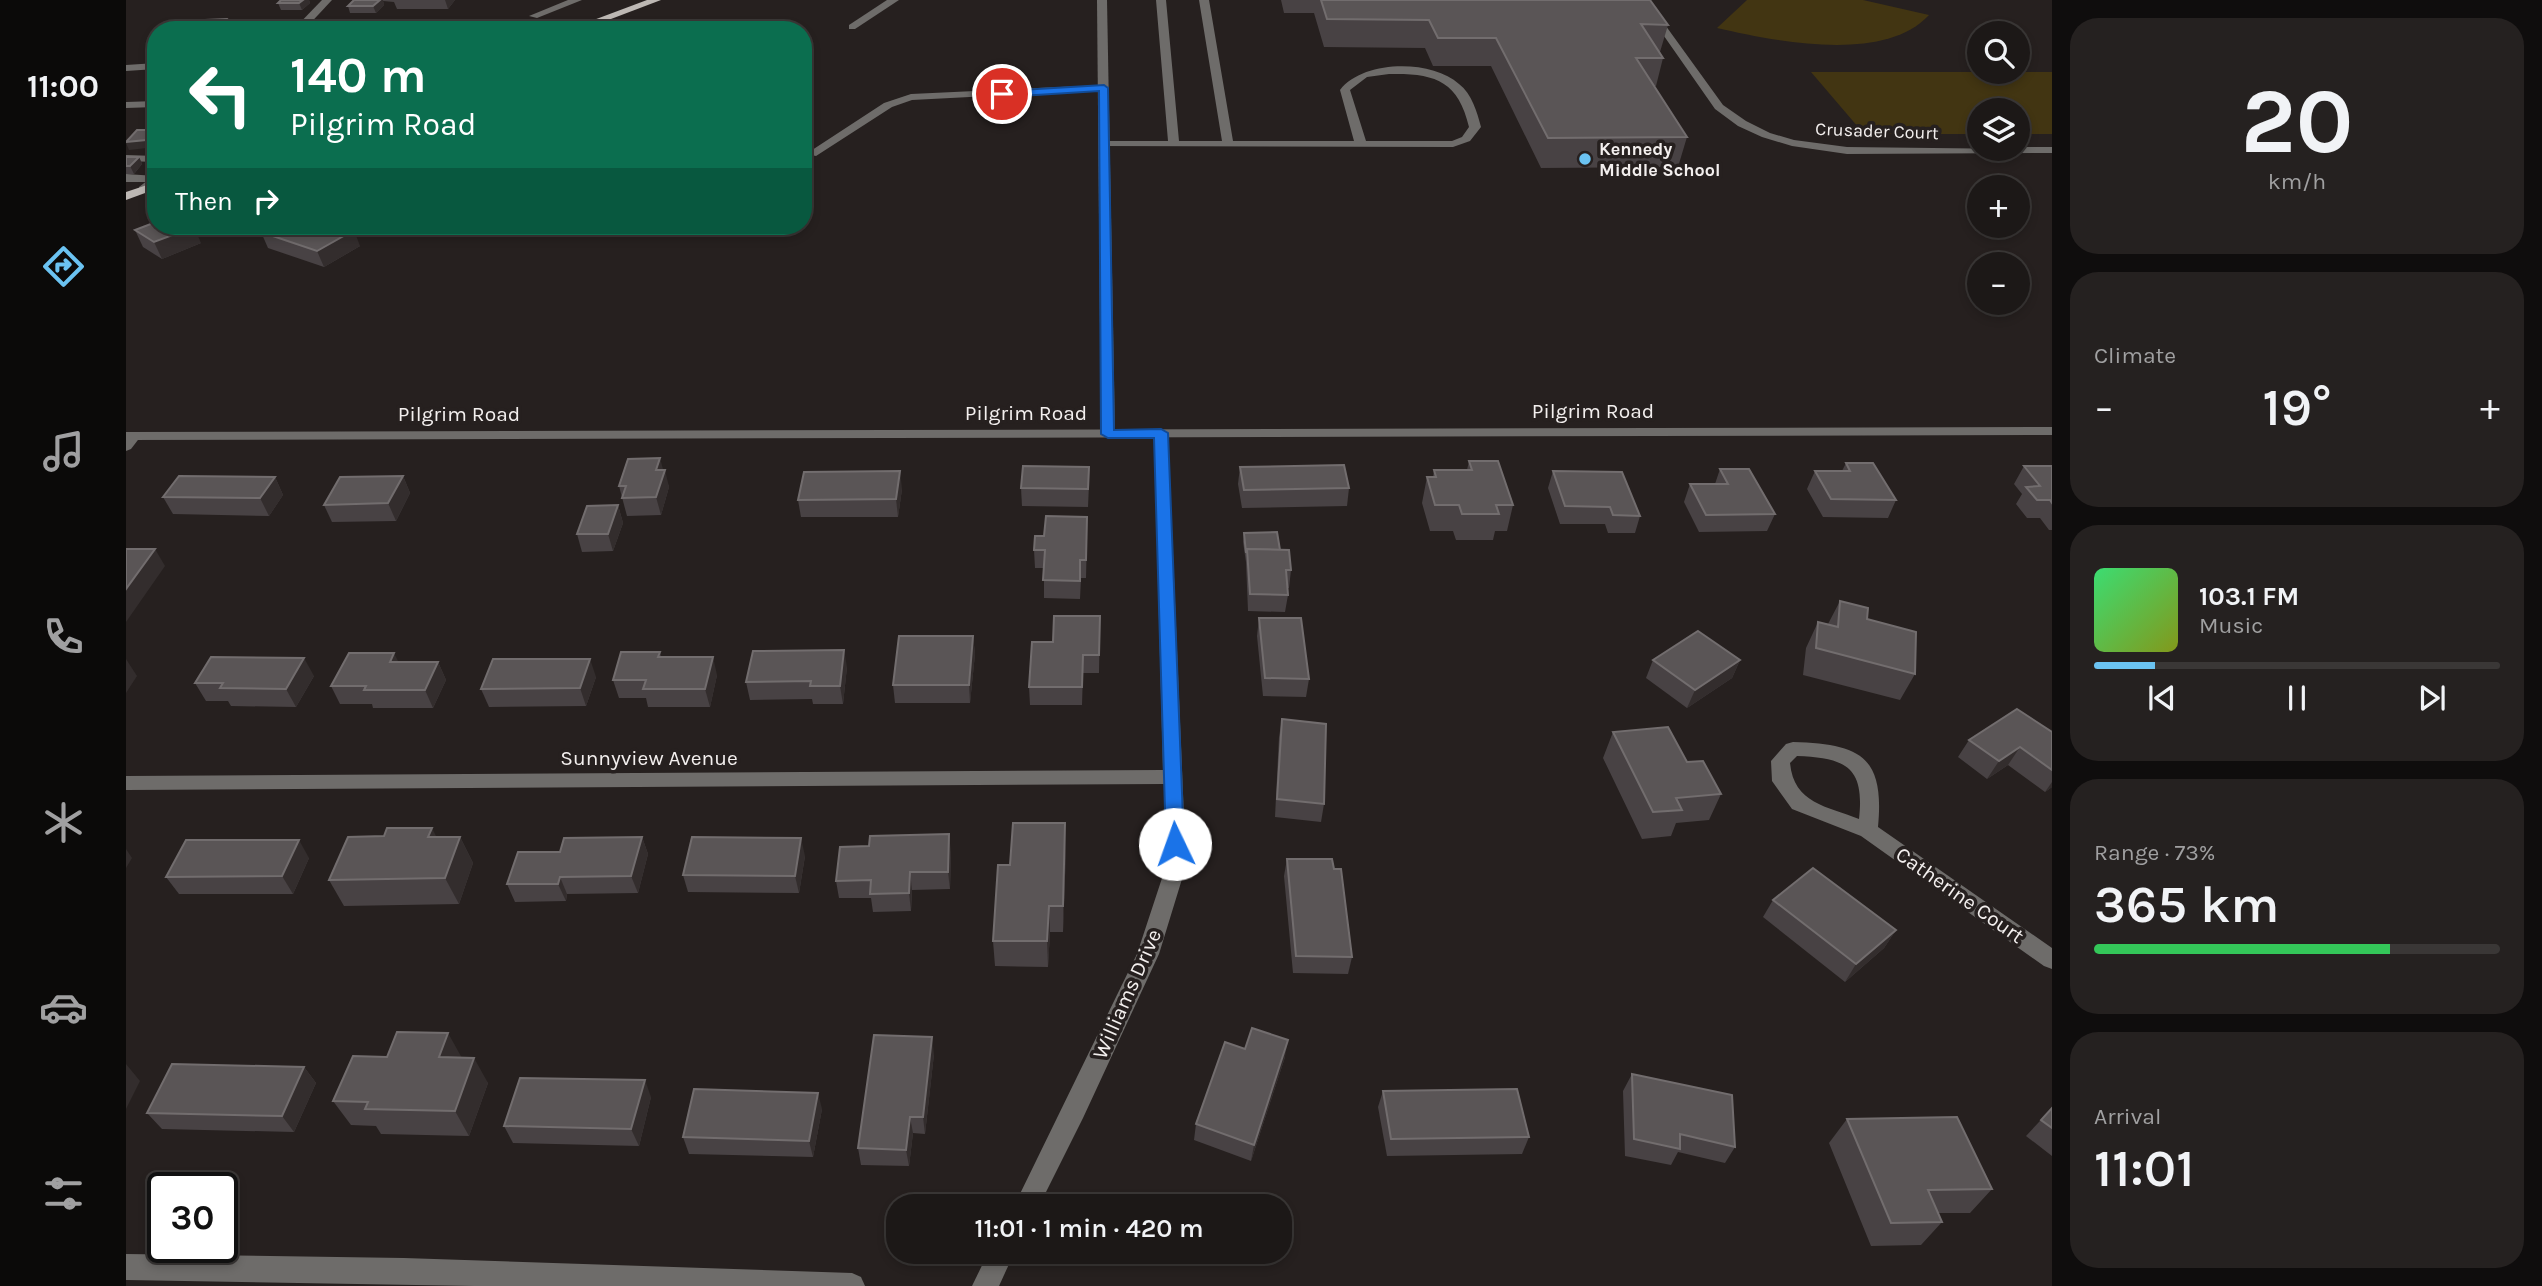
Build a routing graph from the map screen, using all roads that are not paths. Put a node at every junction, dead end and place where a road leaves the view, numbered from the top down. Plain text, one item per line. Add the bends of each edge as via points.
1 (327, 0) edge
2 (577, 0) edge
3 (656, 0) edge
4 (894, 0) edge
5 (1102, 0) edge
6 (1161, 0) edge
7 (1204, 0) edge
8 (1639, 0) edge
9 (534, 16) dead end
10 (307, 21) edge
11 (597, 21) edge
12 (852, 27) dead end
13 (147, 67) edge
14 (126, 68) edge
15 (1104, 88) junction
16 (126, 104) edge
17 (147, 104) edge
18 (1104, 144) junction
19 (1174, 144) junction
20 (1228, 144) junction
21 (1361, 144) junction
22 (2052, 150) edge
23 (812, 154) dead end
24 (126, 158) edge
25 (147, 159) edge
26 (126, 178) edge
27 (147, 179) edge
28 (147, 187) edge
29 (126, 196) edge
30 (2052, 431) edge
31 (1161, 433) junction
32 (1108, 434) junction
33 (129, 440) edge
34 (1172, 778) junction
35 (126, 783) edge
36 (1868, 830) junction
37 (2052, 960) edge
38 (1032, 1194) edge
39 (996, 1264) edge
40 (126, 1267) edge
41 (852, 1286) edge
42 (985, 1286) edge

1 - 10 street
2 - 9 street
3 - 11 main road
4 - 12 street
5 - 15 street
6 - 19 street
7 - 20 street
8 - 22 street, Crusader Court via 1719,107 1763,133 1835,150
13 - 14 street
15 - 18 street
15 - 23 street via 911,97 888,105
16 - 17 street
18 - 19 street
18 - 32 street
19 - 20 street
20 - 21 street
21 - 21 street via 1452,144 1466,139 1475,127 1459,88 1447,79 1383,71 1366,74 1345,90
24 - 25 street
26 - 27 street
28 - 29 main road
30 - 31 street, Pilgrim Road
31 - 32 street, Pilgrim Road
31 - 34 street, Williams Drive
32 - 33 street, Pilgrim Road
34 - 35 street, Sunnyview Avenue
34 - 38 street, Williams Drive via 1176,866 1148,954
36 - 36 street, Catherine Court via 1873,798 1868,776 1853,759 1819,749 1793,749 1780,761 1782,781 1799,804
36 - 37 street, Catherine Court
39 - 42 street
40 - 41 street

